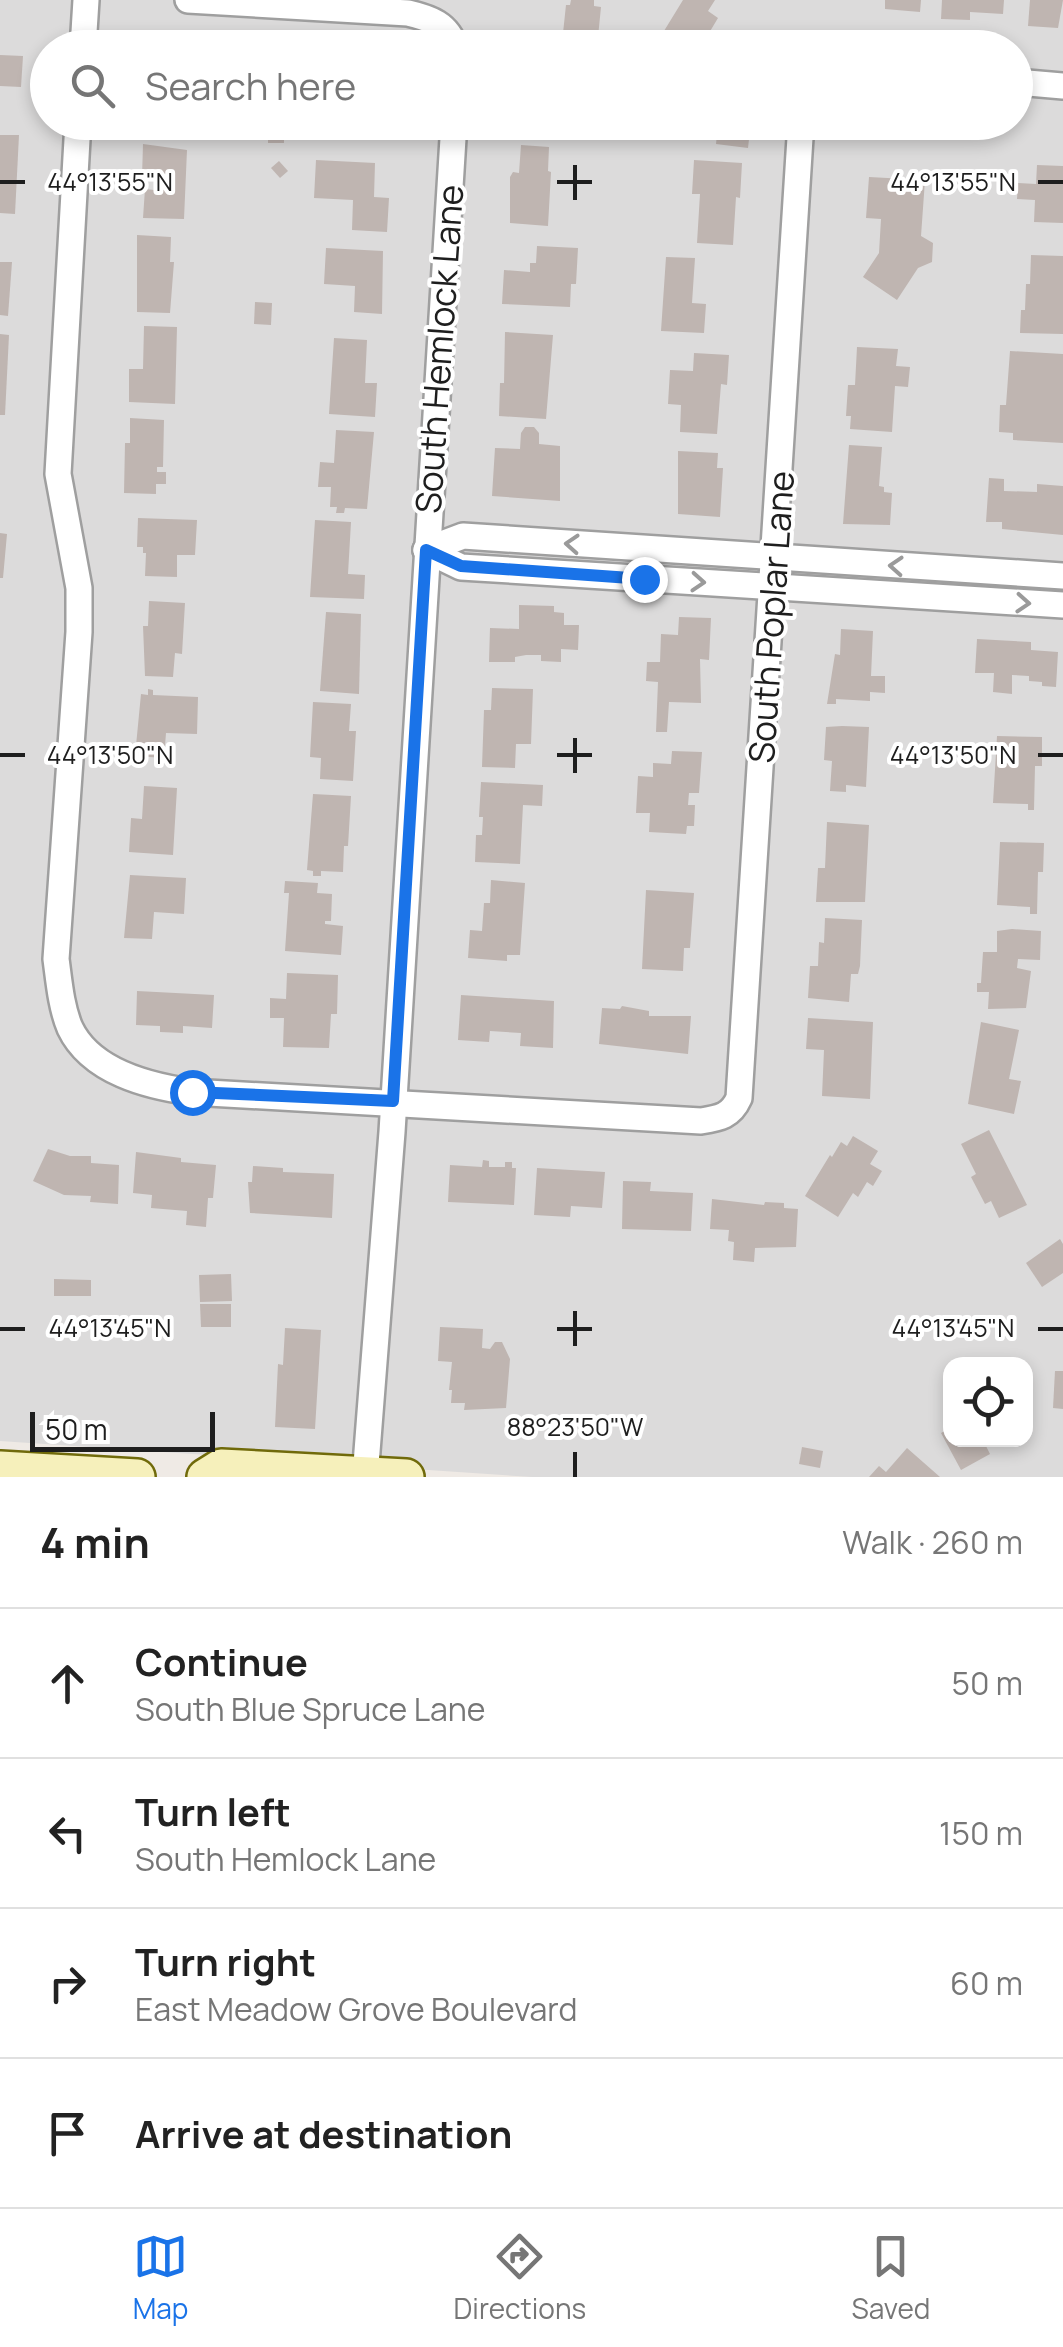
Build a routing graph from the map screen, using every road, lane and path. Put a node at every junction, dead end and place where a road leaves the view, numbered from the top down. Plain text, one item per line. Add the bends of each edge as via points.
1 (86, 0) edge
2 (188, 0) edge
3 (84, 30) edge
4 (441, 30) edge
5 (1033, 83) edge
6 (1063, 86) edge
7 (77, 140) edge
8 (453, 140) edge
9 (800, 140) edge
10 (426, 550) junction
11 (775, 558) junction
12 (1063, 576) edge
13 (773, 587) junction
14 (1063, 606) edge
15 (393, 1101) junction
16 (0, 1469) edge
17 (366, 1476) edge
18 (137, 1477) edge
19 (205, 1477) edge
20 (406, 1477) edge

1 - 3 street
2 - 4 street via 408,13 427,17
5 - 6 street
7 - 15 street via 58,474 79,588 56,959 71,1030 94,1057 151,1086
8 - 10 street, South Hemlock Lane
9 - 11 street, South Poplar Lane
11 -> 10 street via 463,536
10 -> 13 street via 461,566
10 - 15 street, South Hemlock Lane
12 -> 11 street
11 - 13 street, South Poplar Lane
13 -> 14 street
13 - 15 street, South Poplar Lane via 739,1098 733,1110 701,1121
15 - 17 street, South Hemlock Lane
16 - 18 main road
17 - 19 main road via 221,1467
17 - 20 main road

